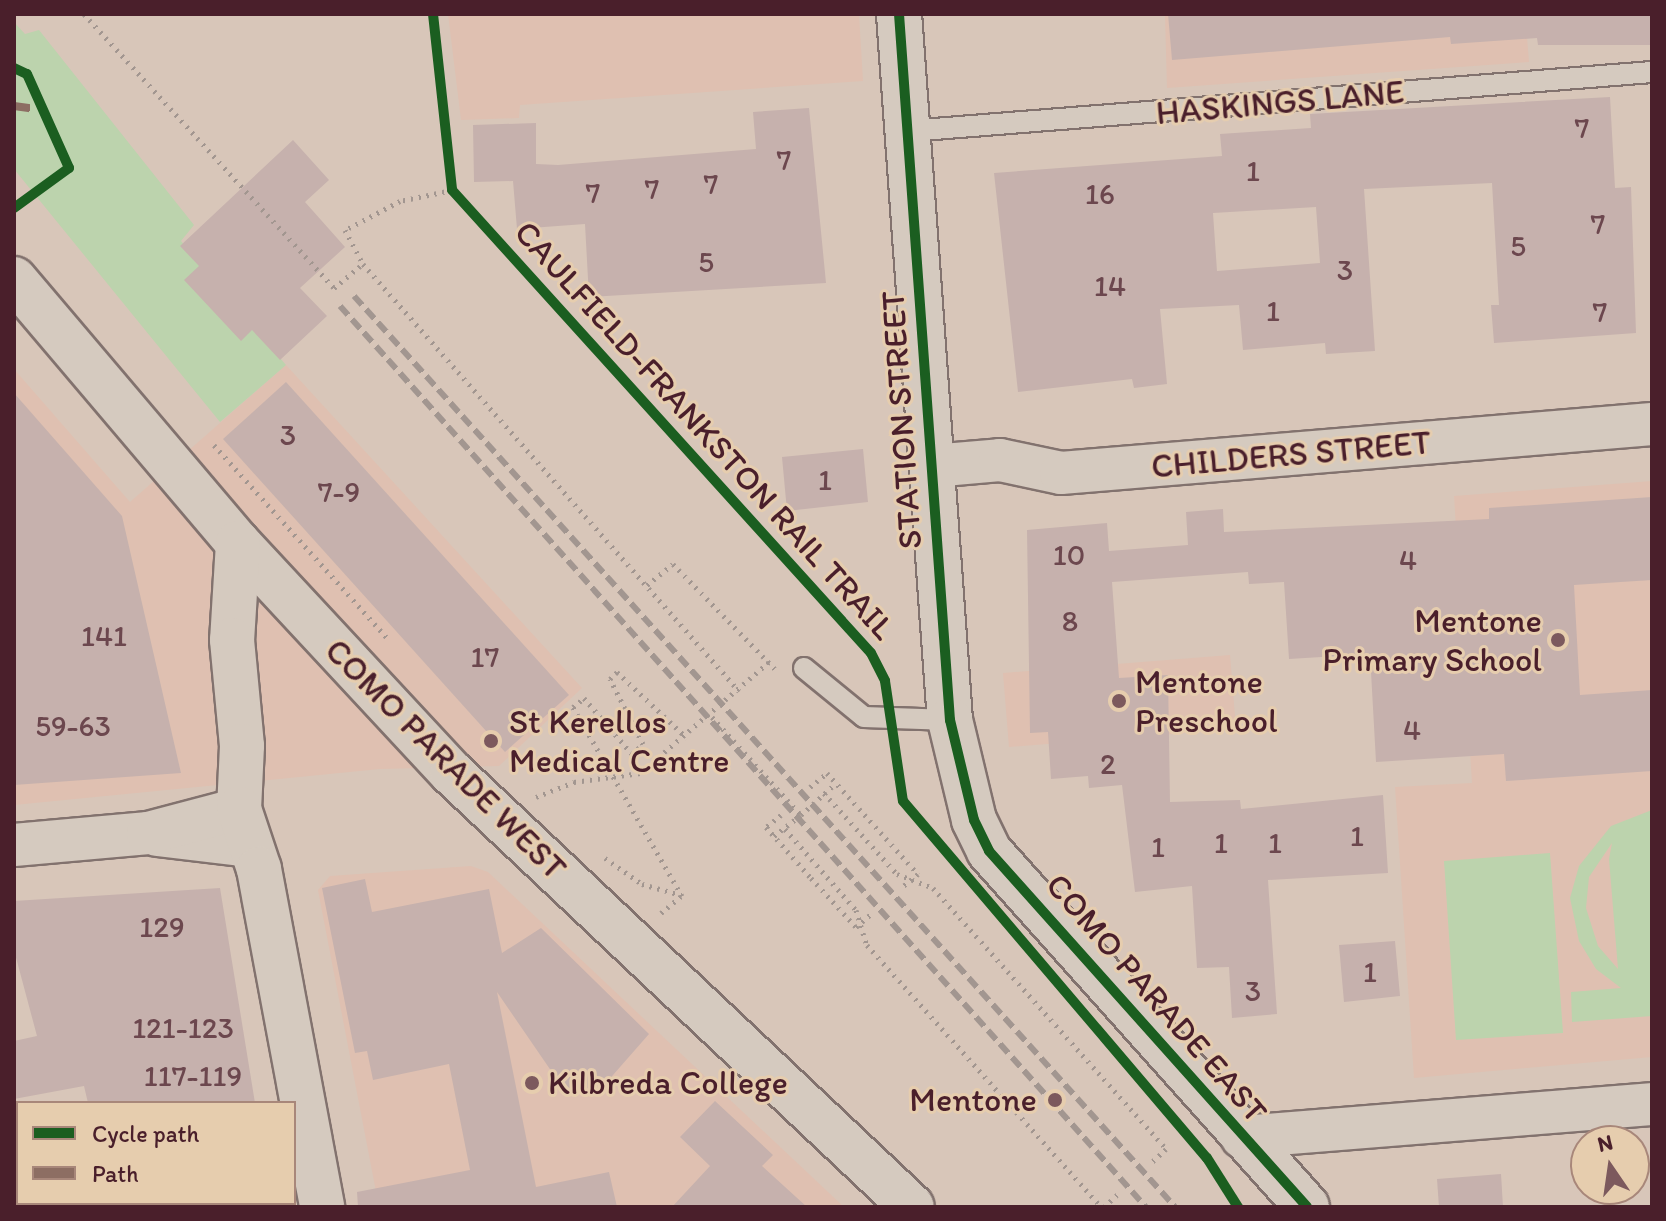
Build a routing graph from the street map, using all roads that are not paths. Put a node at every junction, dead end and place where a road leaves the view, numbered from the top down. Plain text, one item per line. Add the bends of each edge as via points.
1 (899, 14) edge
2 (1652, 72) edge
3 (909, 131) junction
4 (14, 279) edge
5 (1652, 424) edge
6 (932, 466) junction
7 (238, 543) junction
8 (804, 668) dead end
9 (950, 720) junction
10 (974, 820) joint
11 (245, 828) junction
12 (14, 845) edge
13 (1652, 1104) edge
14 (1242, 1137) junction
15 (322, 1207) edge
16 (912, 1207) edge
17 (1307, 1207) edge

1 - 3 street, STATION STREET
2 - 3 lane, HASKINGS LANE
3 - 6 street, STATION STREET
4 - 7 street, COMO PARADE WEST
5 - 6 street, CHILDERS STREET via 1061,473 1000,460
6 - 9 street, STATION STREET
7 - 11 street via 232,640
7 - 16 street, COMO PARADE WEST via 452,773
8 - 9 lane via 864,717
9 - 10 street, STATION STREET
10 - 14 street, COMO PARADE EAST via 989,851
11 - 12 street
11 - 15 street
13 - 14 street
14 - 17 street, COMO PARADE EAST

